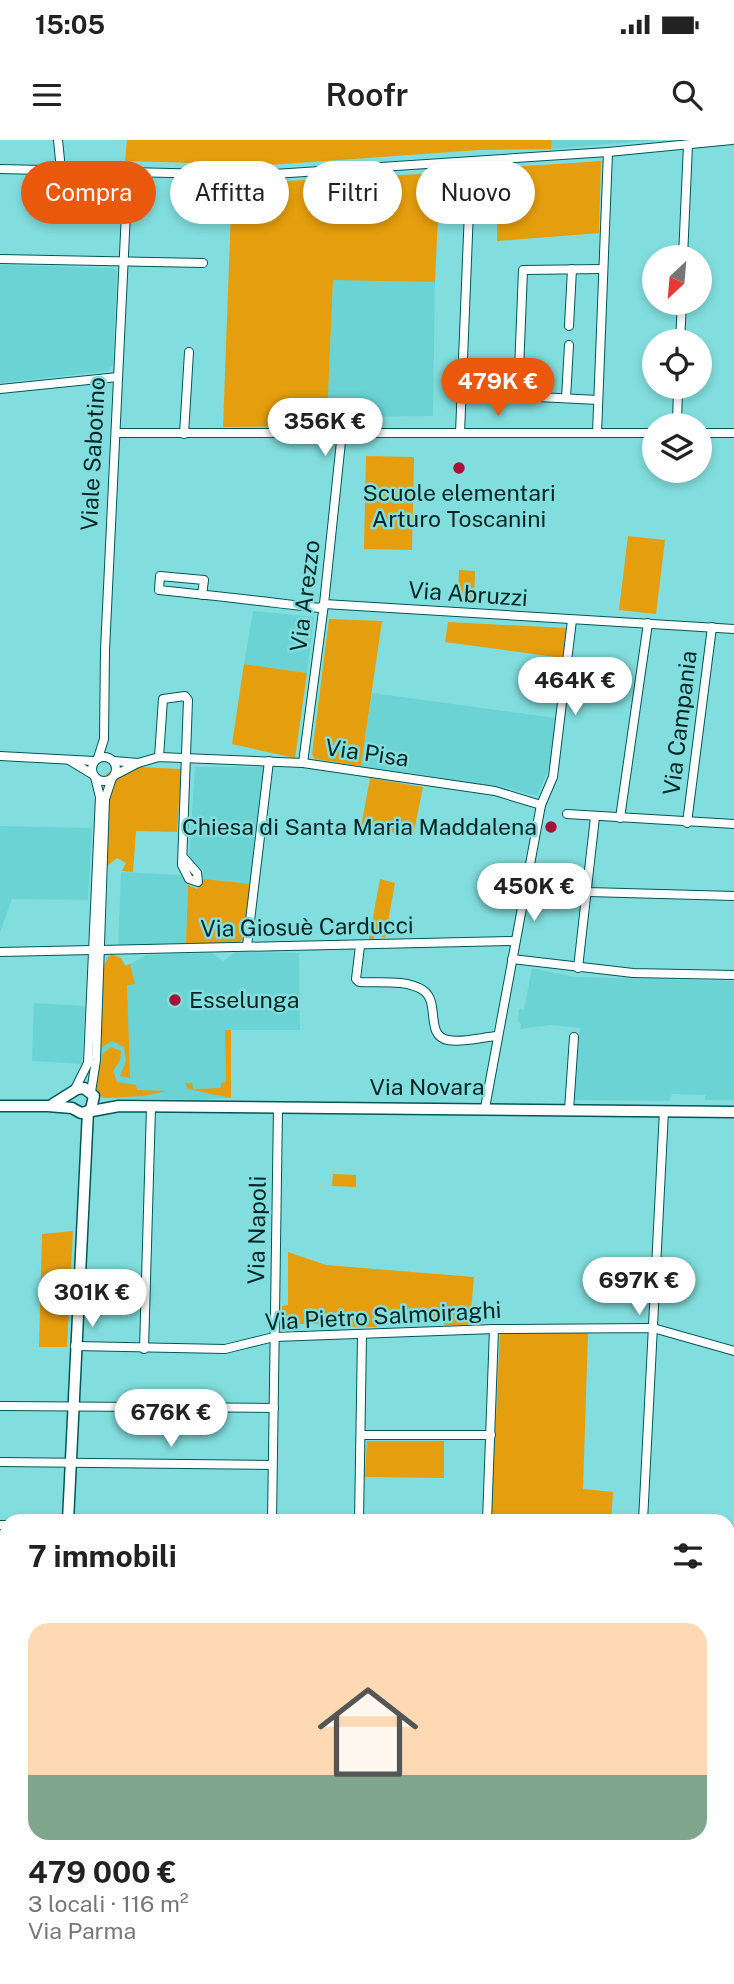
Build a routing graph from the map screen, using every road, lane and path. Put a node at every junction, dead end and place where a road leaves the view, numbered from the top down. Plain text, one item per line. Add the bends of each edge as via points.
1 (58, 140) edge
2 (732, 140) edge
3 (688, 145) junction
4 (608, 152) junction
5 (60, 161) edge
6 (471, 161) edge
7 (416, 165) edge
8 (0, 169) edge
9 (21, 169) edge
10 (156, 173) edge
11 (125, 224) edge
12 (468, 224) edge
13 (684, 245) edge
14 (0, 259) edge
15 (122, 262) junction
16 (203, 263) dead end
17 (572, 269) junction
18 (603, 269) junction
19 (569, 326) dead end
20 (569, 345) dead end
21 (189, 352) dead end
22 (118, 377) junction
23 (0, 389) edge
24 (566, 398) junction
25 (598, 400) junction
26 (342, 432) junction
27 (116, 433) junction
28 (460, 433) junction
29 (597, 433) junction
30 (642, 433) edge
31 (712, 433) edge
32 (734, 433) edge
33 (184, 434) junction
34 (202, 595) junction
35 (324, 604) junction
36 (572, 620) junction
37 (648, 623) junction
38 (712, 627) junction
39 (734, 629) edge
40 (104, 739) junction
41 (0, 756) edge
42 (159, 757) junction
43 (67, 758) junction
44 (96, 759) junction
45 (111, 759) junction
46 (186, 759) junction
47 (269, 761) junction
48 (138, 763) junction
49 (303, 763) junction
50 (94, 775) junction
51 (114, 777) junction
52 (541, 805) junction
53 (567, 814) dead end
54 (595, 817) junction
55 (620, 818) junction
56 (687, 823) junction
57 (734, 824) edge
58 (183, 857) dead end
59 (528, 882) junction
60 (588, 891) junction
61 (734, 896) edge
62 (515, 942) junction
63 (247, 946) junction
64 (360, 946) junction
65 (96, 950) junction
66 (0, 952) edge
67 (512, 960) junction
68 (578, 968) junction
69 (734, 975) edge
70 (498, 1036) junction
71 (574, 1037) dead end
72 (72, 1093) junction
73 (92, 1094) junction
74 (0, 1106) edge
75 (48, 1106) junction
76 (120, 1107) junction
77 (151, 1107) junction
78 (278, 1107) junction
79 (485, 1108) junction
80 (82, 1110) junction
81 (569, 1110) junction
82 (664, 1111) junction
83 (734, 1112) edge
84 (653, 1328) junction
85 (494, 1329) junction
86 (362, 1336) junction
87 (274, 1337) junction
88 (75, 1346) junction
89 (144, 1349) junction
90 (734, 1351) edge
91 (0, 1406) edge
92 (72, 1407) junction
93 (274, 1408) junction
94 (361, 1435) junction
95 (491, 1435) junction
96 (0, 1462) edge
97 (69, 1462) junction
98 (272, 1465) junction
99 (68, 1514) edge
100 (272, 1514) edge
101 (359, 1514) edge
102 (487, 1514) edge
103 (643, 1514) edge

1 - 5 street
2 - 3 street
3 - 4 street
3 - 13 street
4 - 6 street
4 - 18 street
7 - 10 street via 259,175
8 - 9 street
11 - 15 street, Viale Sabotino
12 - 28 street
14 - 15 street
15 - 16 street
15 - 22 street, Viale Sabotino
17 - 18 street
17 - 19 street
17 - 24 street via 523,270 518,396
18 - 25 street
20 - 24 street
21 - 33 street
22 - 23 street
22 - 27 street, Viale Sabotino
24 - 25 street
25 - 29 street
26 - 28 street
26 - 33 street
26 - 35 street, Via Arezzo
27 - 33 street
27 - 40 street, Viale Sabotino
28 - 29 street
29 - 30 street
31 - 32 street
34 - 34 street, Via Abruzzi via 204,580 160,576 159,590
34 - 35 street, Via Abruzzi
35 - 36 street, Via Abruzzi
35 - 49 street, Via Arezzo
36 - 37 street, Via Abruzzi
36 - 52 street via 553,777
37 - 38 street, Via Abruzzi
37 - 55 street
38 - 39 street, Via Abruzzi
38 - 56 street, Via Campania
40 - 44 street, Viale Sabotino
40 - 45 street, Viale Sabotino
41 - 43 street
42 - 46 street, Via Pisa
42 - 46 street via 163,699 185,696
42 - 48 street, Via Pisa
43 - 44 street
43 - 50 street
44 - 45 street, Via Pisa
44 - 50 street, Viale Sabotino
45 - 48 street, Via Pisa
45 - 51 street, Viale Sabotino
46 - 47 street, Via Pisa
46 - 58 street
47 - 49 street, Via Pisa
47 - 63 street
48 - 51 street, Via Pisa
49 - 52 street, Via Pisa via 495,791
50 - 51 street via 101,781
50 - 65 street via 100,797
51 - 65 street via 105,799
52 - 59 street
53 - 54 street
54 - 55 street
54 - 60 street
55 - 56 street
56 - 57 street
59 - 60 street
59 - 62 street
60 - 61 street
60 - 68 street
62 - 64 street, Via Giosuè Carducci
62 - 67 street
63 - 64 street, Via Giosuè Carducci
63 - 65 street, Via Giosuè Carducci
64 - 70 street via 359,982 416,986 425,991 433,1002 440,1037 449,1041
65 - 66 street, Via Giosuè Carducci
65 - 72 street via 88,1063
65 - 73 street
67 - 68 street
67 - 70 street
68 - 69 street
70 - 79 street
71 - 81 street
72 - 73 street, Via Novara via 81,1088
72 - 75 street, Via Novara
72 - 80 street
73 - 76 street, Via Novara
73 - 80 street
74 - 75 street, Via Novara
75 - 80 street, Via Novara
76 - 77 street, Via Novara
76 - 80 street, Via Novara
77 - 78 street, Via Novara
77 - 89 street
78 - 79 street, Via Novara
78 - 87 street, Via Napoli
79 - 81 street, Via Novara
80 - 88 street via 86,1137
81 - 82 street, Via Novara
82 - 83 street, Via Novara
82 - 84 street
84 - 85 street, Via Pietro Salmoiraghi
84 - 90 street, Via Pietro Salmoiraghi
84 - 103 street
85 - 86 street, Via Pietro Salmoiraghi
85 - 95 street
86 - 87 street, Via Pietro Salmoiraghi
86 - 94 street
87 - 89 street, Via Pietro Salmoiraghi via 226,1349
87 - 93 street, Via Napoli
88 - 89 street, Via Pietro Salmoiraghi
88 - 92 street
91 - 92 street
92 - 93 street
92 - 97 street
93 - 98 street, Via Napoli
94 - 95 street
94 - 101 street
95 - 102 street
96 - 97 street
97 - 98 street
97 - 99 street
98 - 100 street, Via Napoli

